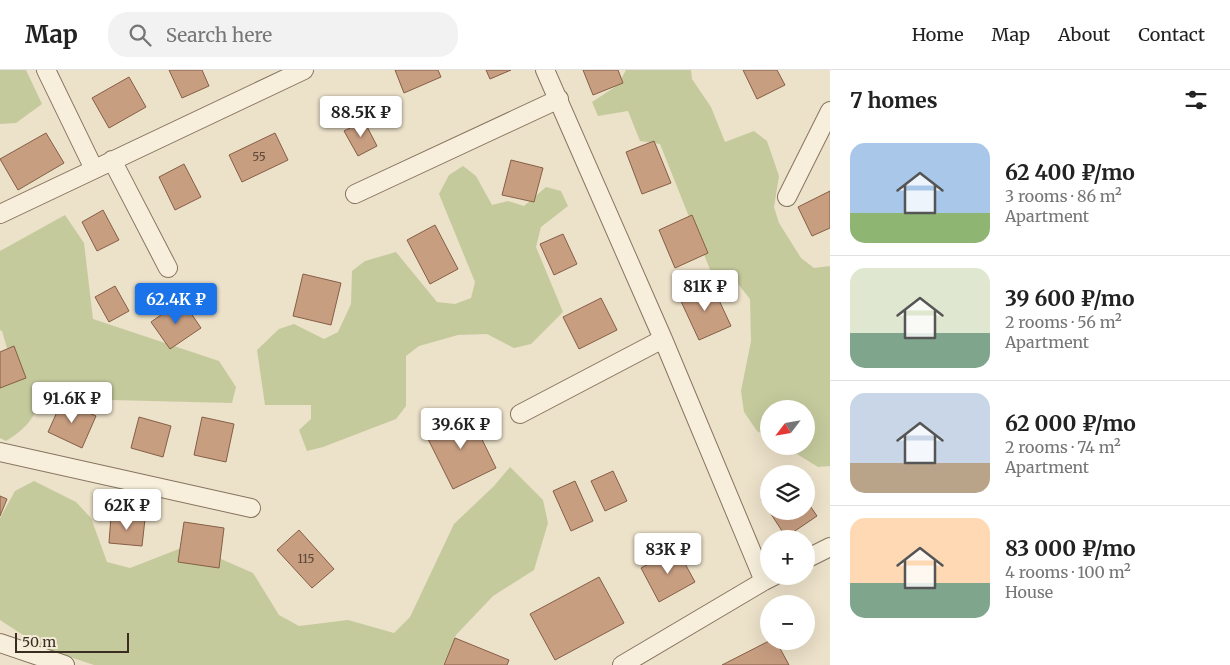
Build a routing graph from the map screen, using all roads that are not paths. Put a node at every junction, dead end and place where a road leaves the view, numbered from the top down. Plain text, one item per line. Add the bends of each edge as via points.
1 (46, 70) edge
2 (304, 70) edge
3 (545, 70) edge
4 (559, 98) junction
5 (830, 111) edge
6 (112, 160) junction
7 (94, 169) junction
8 (355, 194) dead end
9 (787, 196) dead end
10 (0, 214) edge
11 (168, 268) dead end
12 (663, 339) junction
13 (520, 414) dead end
14 (0, 452) edge
15 (251, 508) dead end
16 (830, 546) edge
17 (815, 554) edge
18 (760, 559) edge
19 (760, 584) edge
20 (0, 643) edge
21 (64, 665) edge
22 (622, 665) edge

1 - 7 street
2 - 6 street
3 - 4 street
4 - 8 street
4 - 12 street
5 - 9 street
6 - 7 street
6 - 11 street
7 - 10 street
12 - 13 street
12 - 18 street
14 - 15 street
16 - 17 street
19 - 22 street
20 - 21 street

